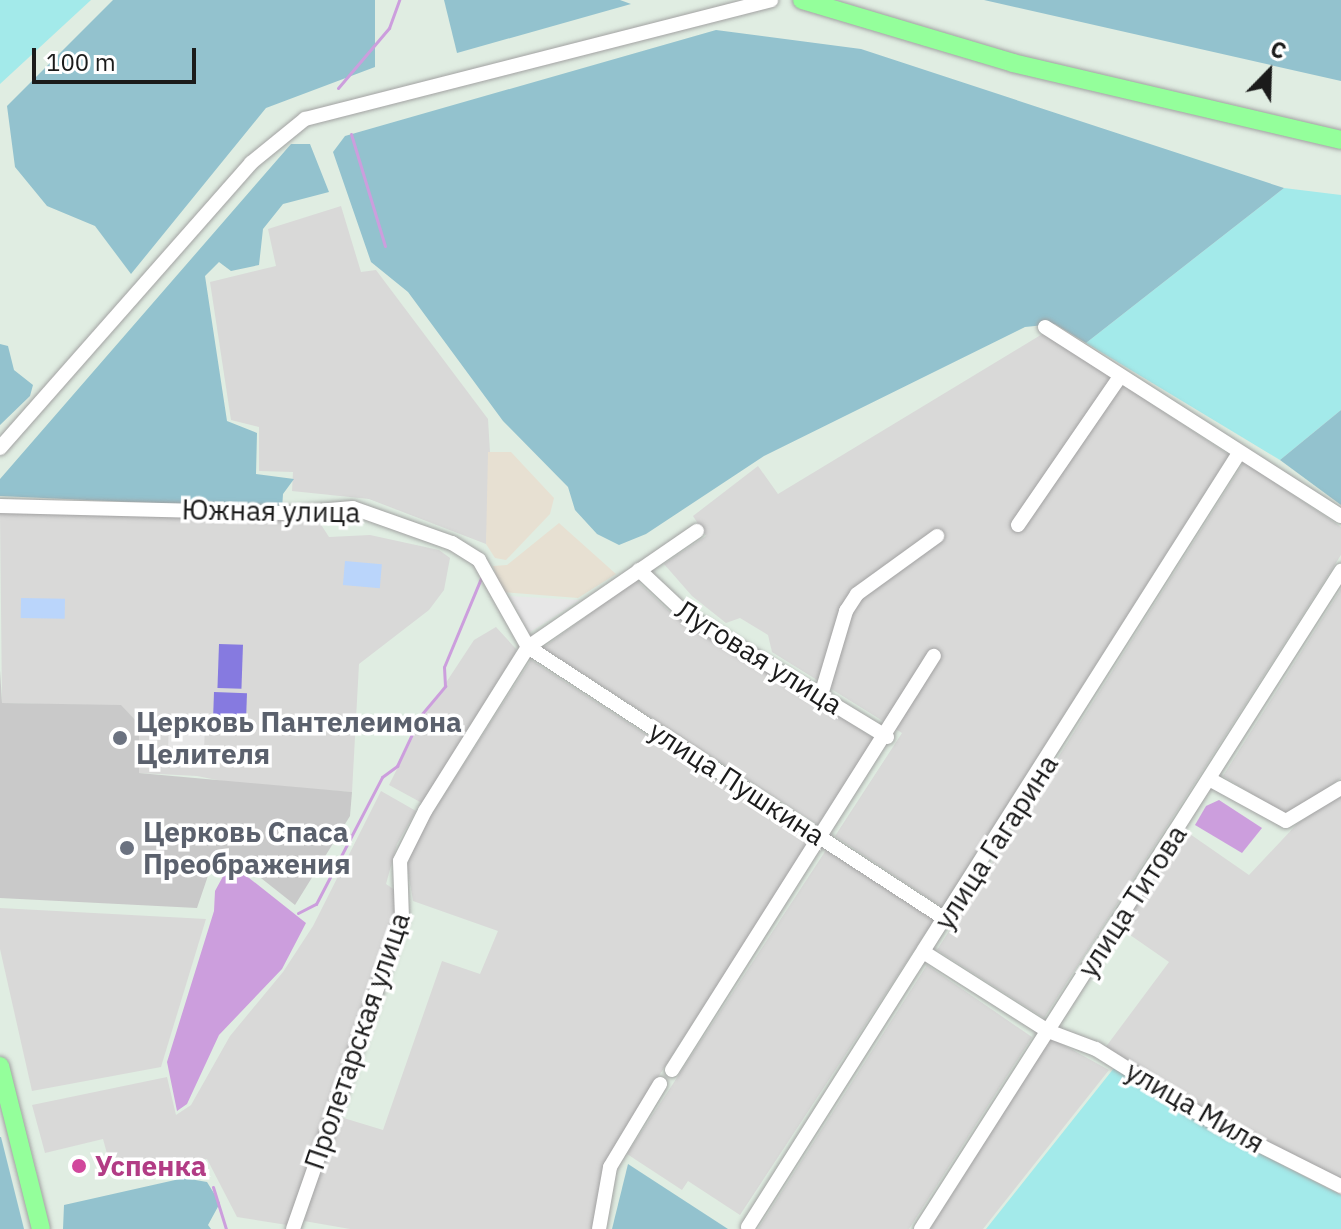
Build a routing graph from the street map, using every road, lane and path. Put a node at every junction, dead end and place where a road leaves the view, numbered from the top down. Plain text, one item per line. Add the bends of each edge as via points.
1 (771, 0) edge
2 (802, 0) edge
3 (734, 5) edge
4 (843, 7) edge
5 (1341, 140) edge
6 (1045, 327) dead end
7 (1119, 378) junction
8 (0, 448) edge
9 (1239, 453) junction
10 (0, 506) edge
11 (1341, 516) edge
12 (1018, 525) dead end
13 (697, 531) dead end
14 (937, 536) dead end
15 (639, 570) junction
16 (1341, 571) edge
17 (528, 647) junction
18 (934, 656) dead end
19 (821, 695) junction
20 (887, 737) junction
21 (1211, 780) junction
22 (1341, 788) edge
23 (823, 838) junction
24 (946, 919) junction
25 (925, 953) junction
26 (1048, 1031) junction
27 (0, 1066) edge
28 (672, 1070) dead end
29 (660, 1084) dead end
30 (7, 1118) edge
31 (1341, 1186) edge
32 (748, 1227) edge
33 (41, 1229) edge
34 (294, 1229) edge
35 (599, 1229) edge
36 (921, 1229) edge

1 - 3 street
2 - 4 main road
3 - 8 street via 305,119 251,163
4 - 5 main road via 1013,63
6 - 7 street
7 - 9 street
7 - 12 street
9 - 11 street
9 - 24 street, улица Гагарина
10 - 17 street, Южная улица via 293,513 353,508 379,513 479,560
13 - 15 street
14 - 19 street via 857,594 846,611
15 - 17 street
15 - 19 street, Луговая улица via 688,616
16 - 21 street, улица Титова
17 - 23 street, улица Пушкина
17 - 34 street, Пролетарская улица via 403,851 402,918
18 - 20 street
19 - 20 street, Луговая улица
20 - 23 street
21 - 22 street via 1286,821
21 - 26 street, улица Титова
23 - 24 street, улица Пушкина
23 - 28 street
24 - 25 street, улица Гагарина
25 - 26 street
25 - 32 street, улица Гагарина
26 - 31 street, улица Миля via 1096,1049 1209,1120
26 - 36 street, улица Титова
27 - 30 main road
29 - 35 street via 610,1167
30 - 33 main road

